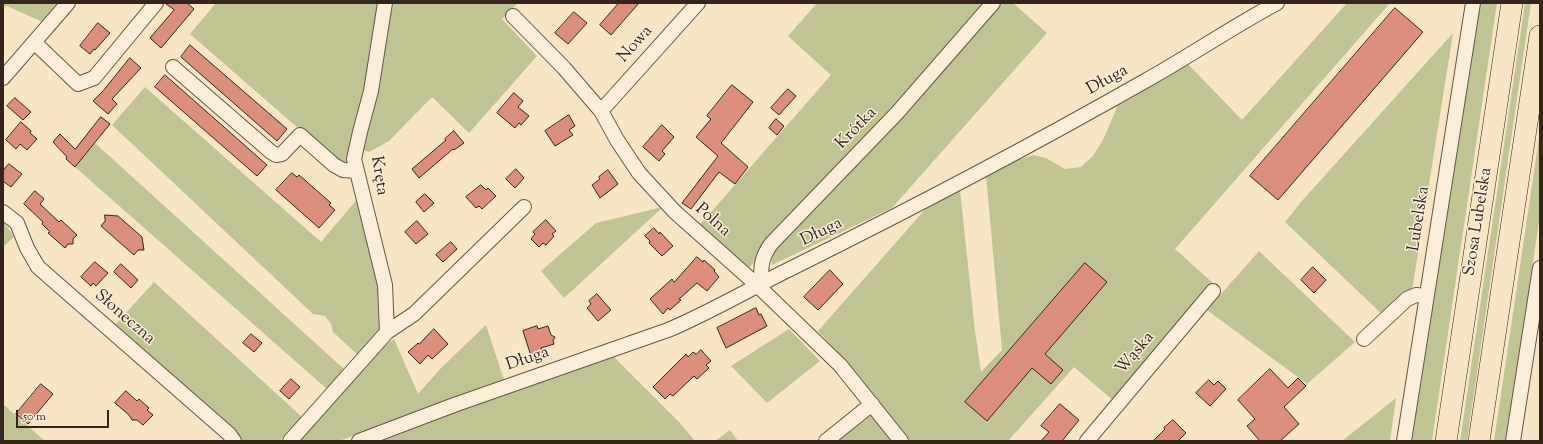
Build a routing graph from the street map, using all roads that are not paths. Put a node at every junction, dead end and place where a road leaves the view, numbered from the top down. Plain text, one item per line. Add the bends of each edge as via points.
1 (68, 3) edge
2 (156, 3) edge
3 (385, 3) edge
4 (698, 3) edge
5 (993, 3) edge
6 (1277, 3) edge
7 (1473, 3) edge
8 (1512, 3) edge
9 (513, 16) dead end
10 (1540, 36) edge
11 (34, 42) junction
12 (173, 67) dead end
13 (3, 78) edge
14 (601, 111) junction
15 (356, 171) junction
16 (524, 207) dead end
17 (3, 212) edge
18 (1540, 268) edge
19 (759, 284) junction
20 (1213, 291) dead end
21 (1426, 296) junction
22 (387, 332) junction
23 (1364, 339) dead end
24 (872, 404) junction
25 (234, 441) edge
26 (290, 441) edge
27 (359, 441) edge
28 (826, 441) edge
29 (901, 441) edge
30 (1087, 441) edge
31 (1404, 441) edge
32 (1446, 441) edge
33 (1480, 441) edge
34 (1513, 441) edge

1 - 11 street
2 - 11 street via 94,78 78,84
3 - 15 street, Kręta via 371,91 354,159
4 - 14 street, Nowa
5 - 19 street, Krótka via 897,113 771,244 761,262
6 - 19 street, Długa via 1147,80 1020,150 900,214
7 - 21 street, Lubelska
8 - 32 highway, Szosa Lubelska
9 - 14 street, Polna via 564,68
10 - 33 highway, Szosa Lubelska
11 - 13 street
12 - 15 street via 276,155 282,154 300,135 334,165 343,170
14 - 19 street, Polna via 639,173 675,212
15 - 22 street, Kręta via 385,285
16 - 22 street via 414,314
17 - 25 street, Słoneczna via 17,223 38,267
18 - 34 street
19 - 24 street, Polna via 840,365
19 - 27 street, Długa via 668,330
20 - 30 street, Wąska
21 - 23 street via 1416,295 1407,299
21 - 31 street, Lubelska
22 - 26 street
24 - 28 street
24 - 29 street, Polna

